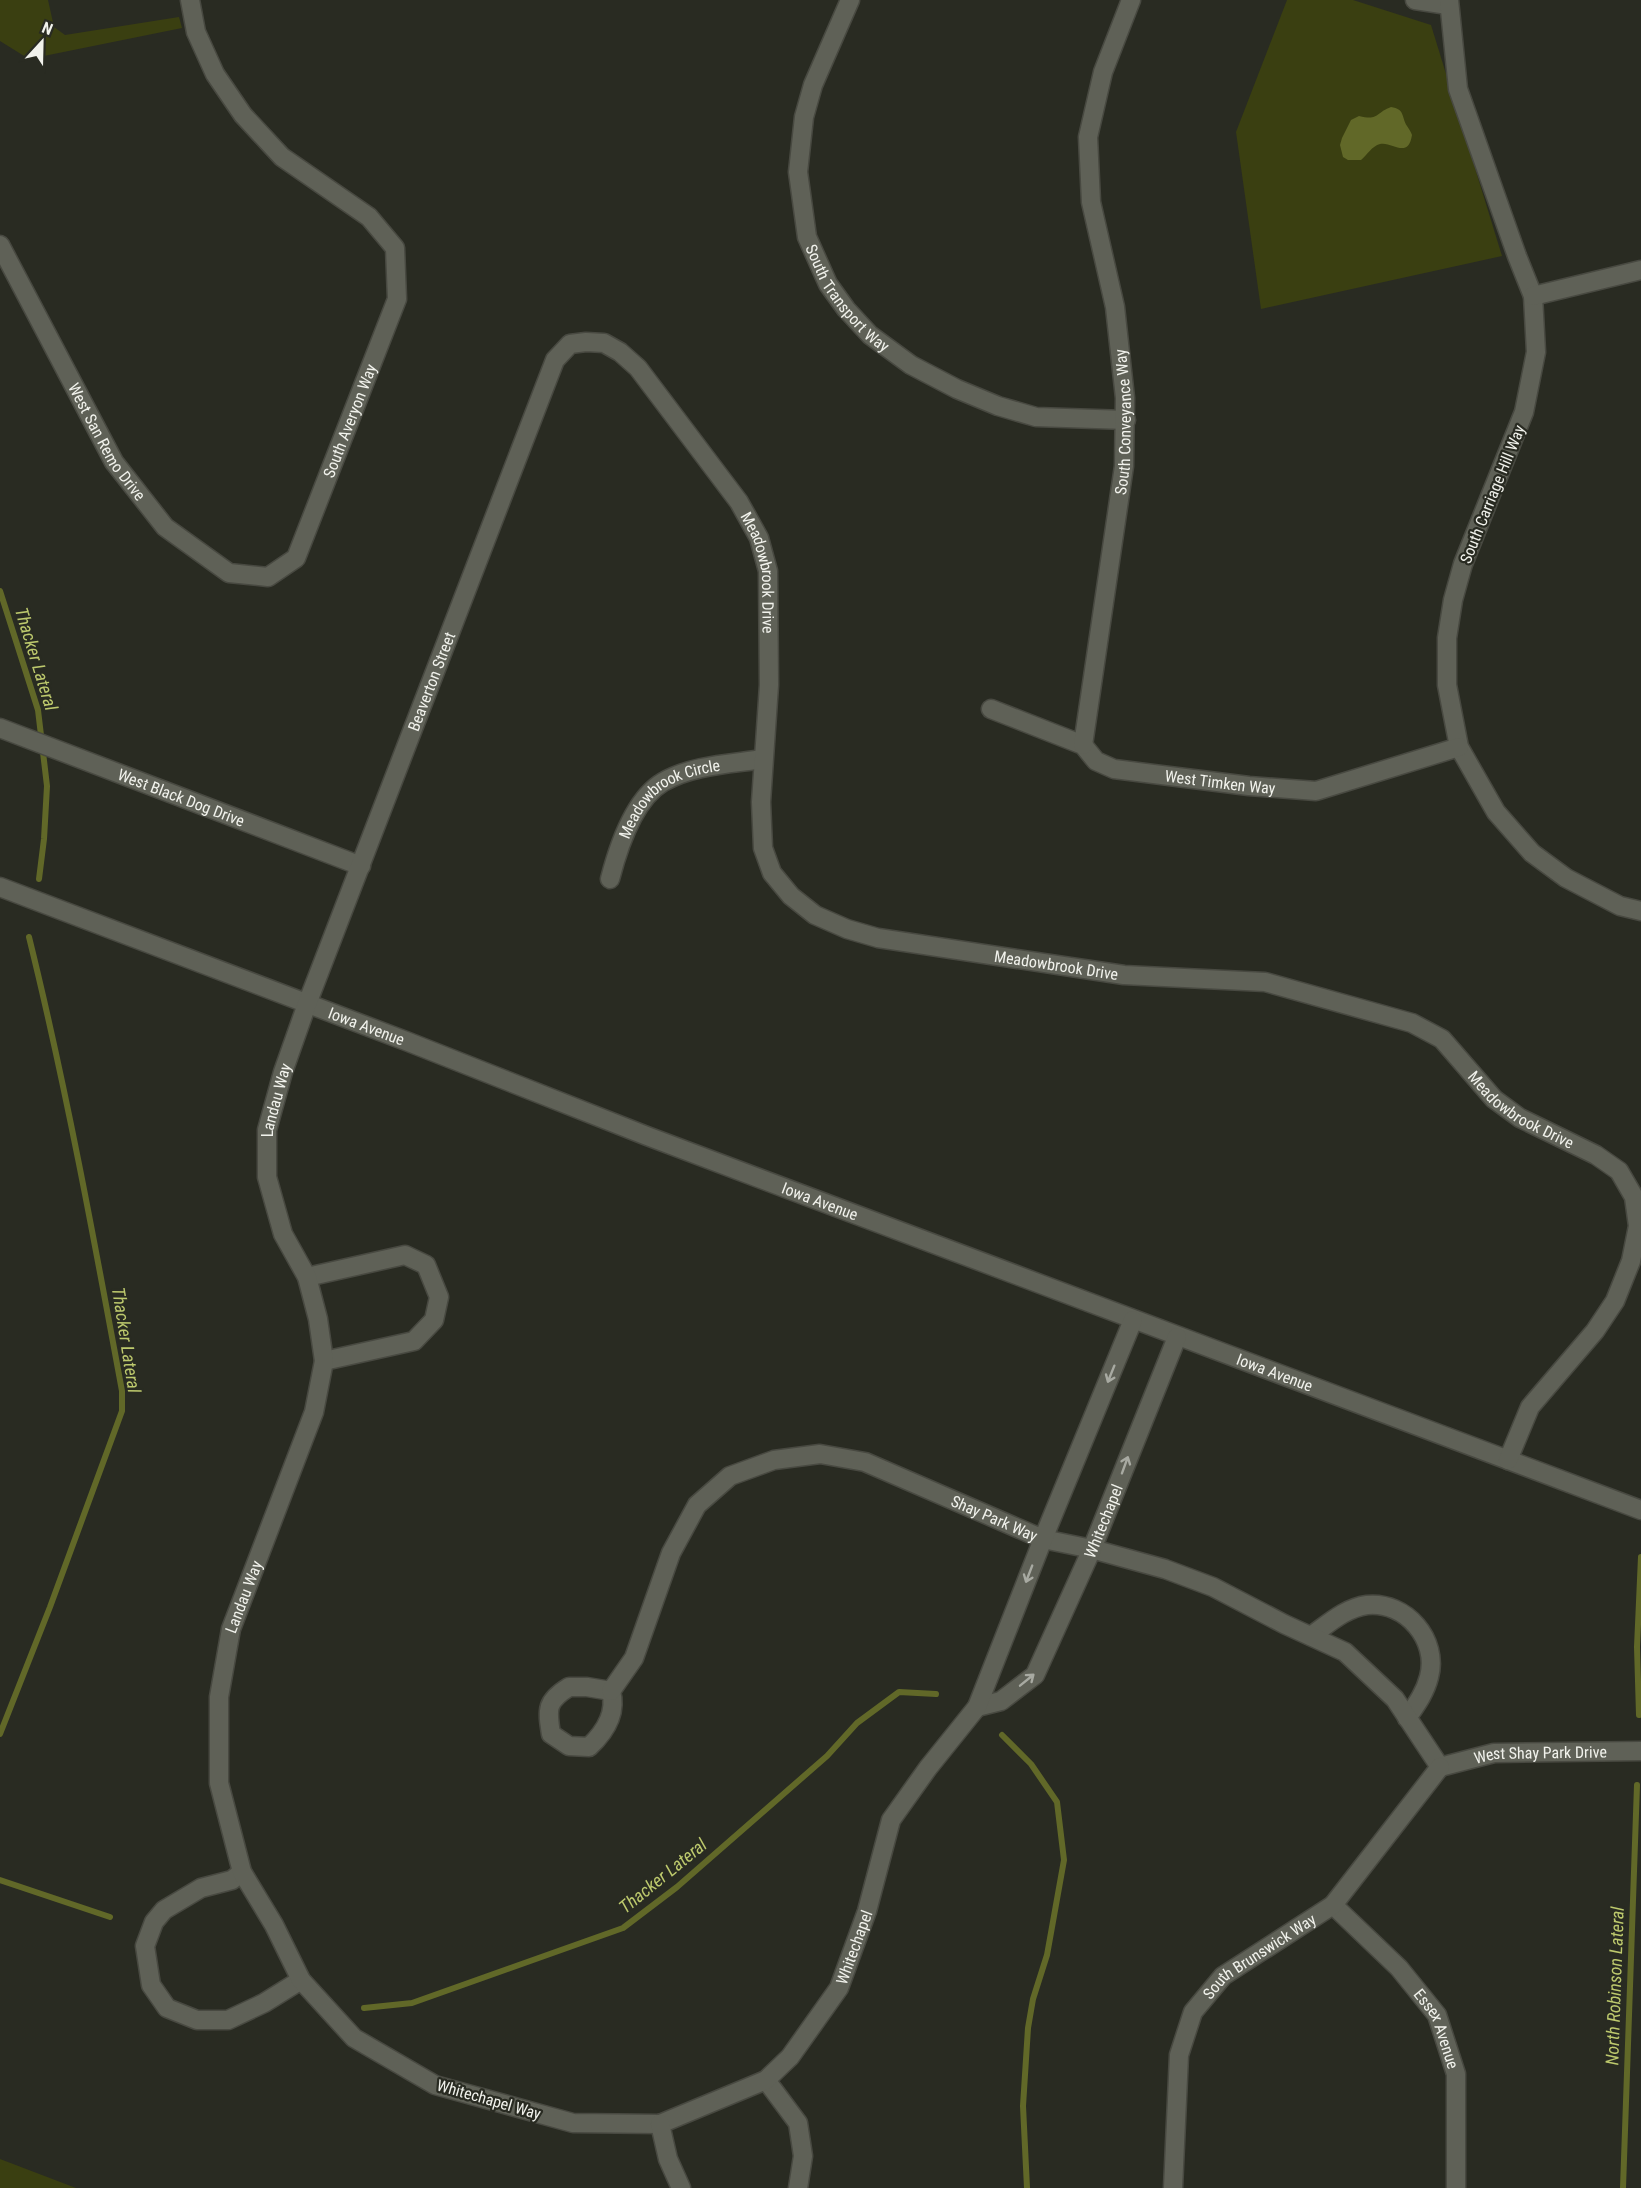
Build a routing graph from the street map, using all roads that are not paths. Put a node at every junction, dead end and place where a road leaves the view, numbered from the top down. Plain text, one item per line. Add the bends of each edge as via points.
1 (190, 0) edge
2 (850, 0) edge
3 (1131, 0) edge
4 (1415, 0) edge
5 (1448, 2) edge
6 (0, 245) edge
7 (1641, 270) edge
8 (1533, 296) junction
9 (555, 360) joint
10 (1126, 420) junction
11 (268, 577) joint
12 (991, 709) dead end
13 (0, 728) edge
14 (1083, 745) junction
15 (1459, 747) junction
16 (763, 759) junction
17 (361, 866) junction
18 (610, 879) dead end
19 (0, 888) edge
20 (1641, 911) edge
21 (307, 1004) junction
22 (307, 1277) junction
23 (1133, 1320) junction
24 (1177, 1337) junction
25 (324, 1361) junction
26 (1508, 1460) junction
27 (1641, 1510) edge
28 (1043, 1539) junction
29 (1092, 1549) junction
30 (1311, 1636) junction
31 (611, 1691) dead end
32 (977, 1707) junction
33 (1407, 1718) junction
34 (1641, 1751) edge
35 (1440, 1767) junction
36 (242, 1872) junction
37 (1333, 1905) junction
38 (301, 1980) junction
39 (766, 2080) junction
40 (660, 2124) junction
41 (681, 2188) edge
42 (798, 2188) edge
43 (1173, 2188) edge
44 (1456, 2188) edge

1 - 11 street, South Averyon Way via 196,32 215,74 243,115 282,158 369,217 395,248 398,299 296,558
2 - 10 street, South Transport Way via 810,96 798,172 807,237 828,284 870,334 910,365 957,389 1036,417
3 - 10 street, South Conveyance Way via 1103,72 1088,137 1091,202 1115,307
4 - 5 street
5 - 8 street, South Carriage Hill Way via 1458,89
6 - 11 street, West San Remo Drive via 114,462 165,527 229,573
7 - 8 street
8 - 15 street, South Carriage Hill Way via 1536,352 1524,412 1463,564 1453,600 1447,638 1447,685
9 - 16 street, Meadowbrook Drive via 570,344 586,342 604,343 620,352 638,368 739,502 759,538 768,570 769,685
9 - 17 street, Beaverton Street
10 - 14 street, South Conveyance Way via 1124,466
12 - 14 street, West Timken Way
13 - 17 street, West Black Dog Drive
14 - 15 street, West Timken Way via 1096,761 1114,769 1316,791
15 - 20 street, South Carriage Hill Way via 1496,812 1532,853 1566,878 1620,906
16 - 18 street, Meadowbrook Circle via 697,769 662,783 640,804 617,850
16 - 26 street, Meadowbrook Drive via 763,848 772,873 791,896 815,915 878,938 1112,973 1265,982 1412,1023 1442,1039 1494,1099 1511,1112 1596,1155 1619,1171 1634,1197 1638,1226 1631,1261 1615,1302 1530,1407
17 - 21 street, Beaverton Street
19 - 21 street, Iowa Avenue
21 - 22 street, Landau Way via 267,1130 267,1177 283,1234
21 - 23 street, Iowa Avenue
22 - 25 street, Landau Way
22 - 25 street via 405,1255 426,1265 439,1297 434,1320 414,1341
23 - 24 street, Iowa Avenue
23 -> 28 street, Whitechapel
24 - 26 street, Iowa Avenue
29 -> 24 street, Whitechapel
25 - 36 street, Landau Way via 314,1412 231,1629 219,1697 219,1783
26 - 27 street, Iowa Avenue
28 - 29 street, Shay Park Way
28 - 31 street, Shay Park Way via 865,1462 820,1454 774,1460 730,1476 697,1505 671,1553 634,1658
28 -> 32 street, Whitechapel
29 - 30 street, Shay Park Way via 1213,1587
32 -> 29 street, Whitechapel via 1001,1701 1035,1675
30 - 33 street, Shay Park Way via 1345,1652 1395,1699
30 - 33 street via 1336,1617 1367,1605 1398,1611 1410,1618 1426,1639 1431,1667 1425,1690
32 - 39 street, Whitechapel via 891,1820 867,1911 839,1988 790,2057
33 - 35 street, Shay Park Way
34 - 35 street, West Shay Park Drive via 1494,1753
35 - 37 street, South Brunswick Way
36 - 38 street, Whitechapel Way
36 - 38 street via 232,1880 201,1888 164,1910 154,1922 145,1946 152,1986 167,2008 197,2020 228,2019
37 - 43 street, South Brunswick Way via 1223,1976 1193,2012 1179,2055
37 - 44 street, Essex Avenue via 1399,1968 1437,2015 1456,2074
38 - 40 street, Whitechapel Way via 354,2038 435,2085 573,2123
39 - 40 street, Whitechapel
39 - 42 street via 798,2123 803,2156
40 - 41 street via 668,2159

